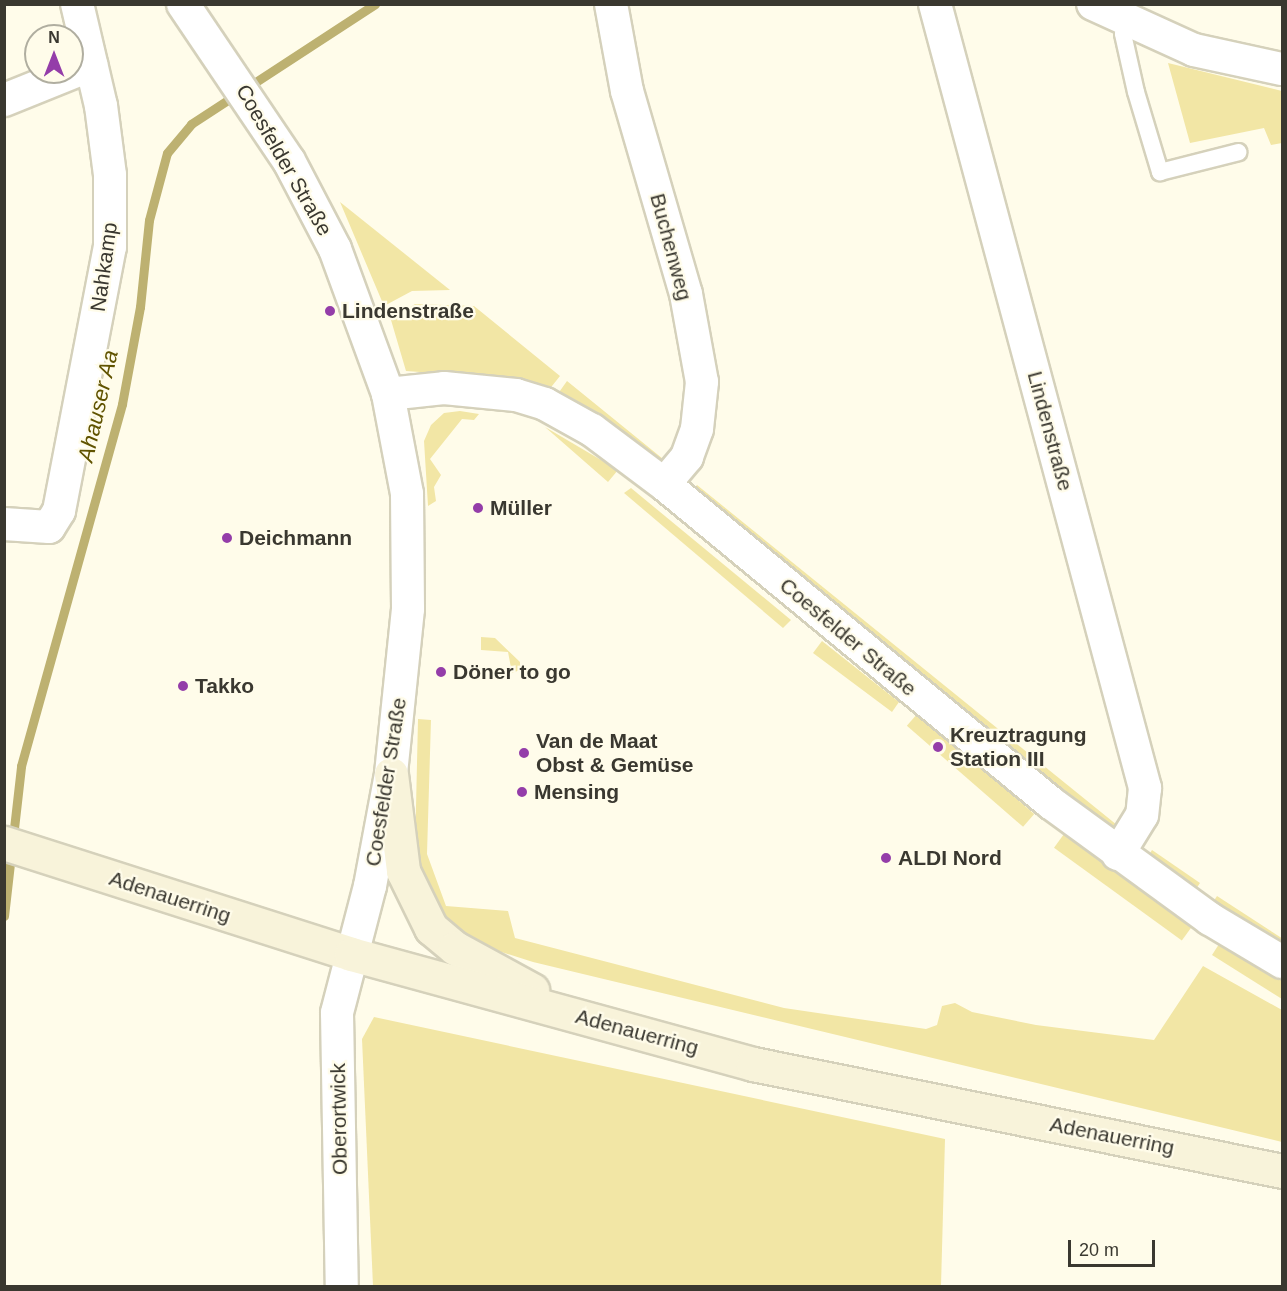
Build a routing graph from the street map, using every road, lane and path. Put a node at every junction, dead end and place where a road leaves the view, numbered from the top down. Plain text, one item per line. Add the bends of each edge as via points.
1 (77, 4) edge
2 (183, 4) edge
3 (612, 4) edge
4 (935, 4) edge
5 (1094, 4) edge
6 (1126, 21) junction
7 (91, 65) junction
8 (1282, 69) edge
9 (4, 100) edge
10 (1239, 152) dead end
11 (388, 394) junction
12 (664, 484) junction
13 (4, 524) edge
14 (391, 774) junction
15 (16, 847) edge
16 (1118, 854) junction
17 (351, 954) junction
18 (1282, 962) edge
19 (578, 1016) junction
20 (1282, 1171) edge
21 (342, 1287) edge

1 - 7 street, Nahkamp
2 - 11 street, Coesfelder Straße via 255,108 320,216 347,274
3 - 12 street, Buchenweg via 627,91 686,294 702,382 697,429 687,457
4 - 16 street, Lindenstraße via 1145,788 1142,815
5 - 6 street
6 - 8 street via 1194,50
6 - 10 lane via 1124,34 1136,92 1160,172
7 - 9 street
7 - 13 street, Nahkamp via 104,129 111,213 110,247 99,311 59,511 49,527
11 - 12 street, Coesfelder Straße via 444,387 479,388 545,404 592,430
11 - 14 street, Coesfelder Straße via 400,445 410,541 408,609
12 - 16 street, Coesfelder Straße via 977,745
14 - 17 street, Coesfelder Straße
14 - 19 main road via 403,871 431,928 455,948
15 - 17 main road, Adenauerring
16 - 18 street, Coesfelder Straße via 1210,919
17 - 19 main road, Adenauerring
17 - 21 street, Oberortwick via 337,1013
19 - 20 main road, Adenauerring via 753,1064

